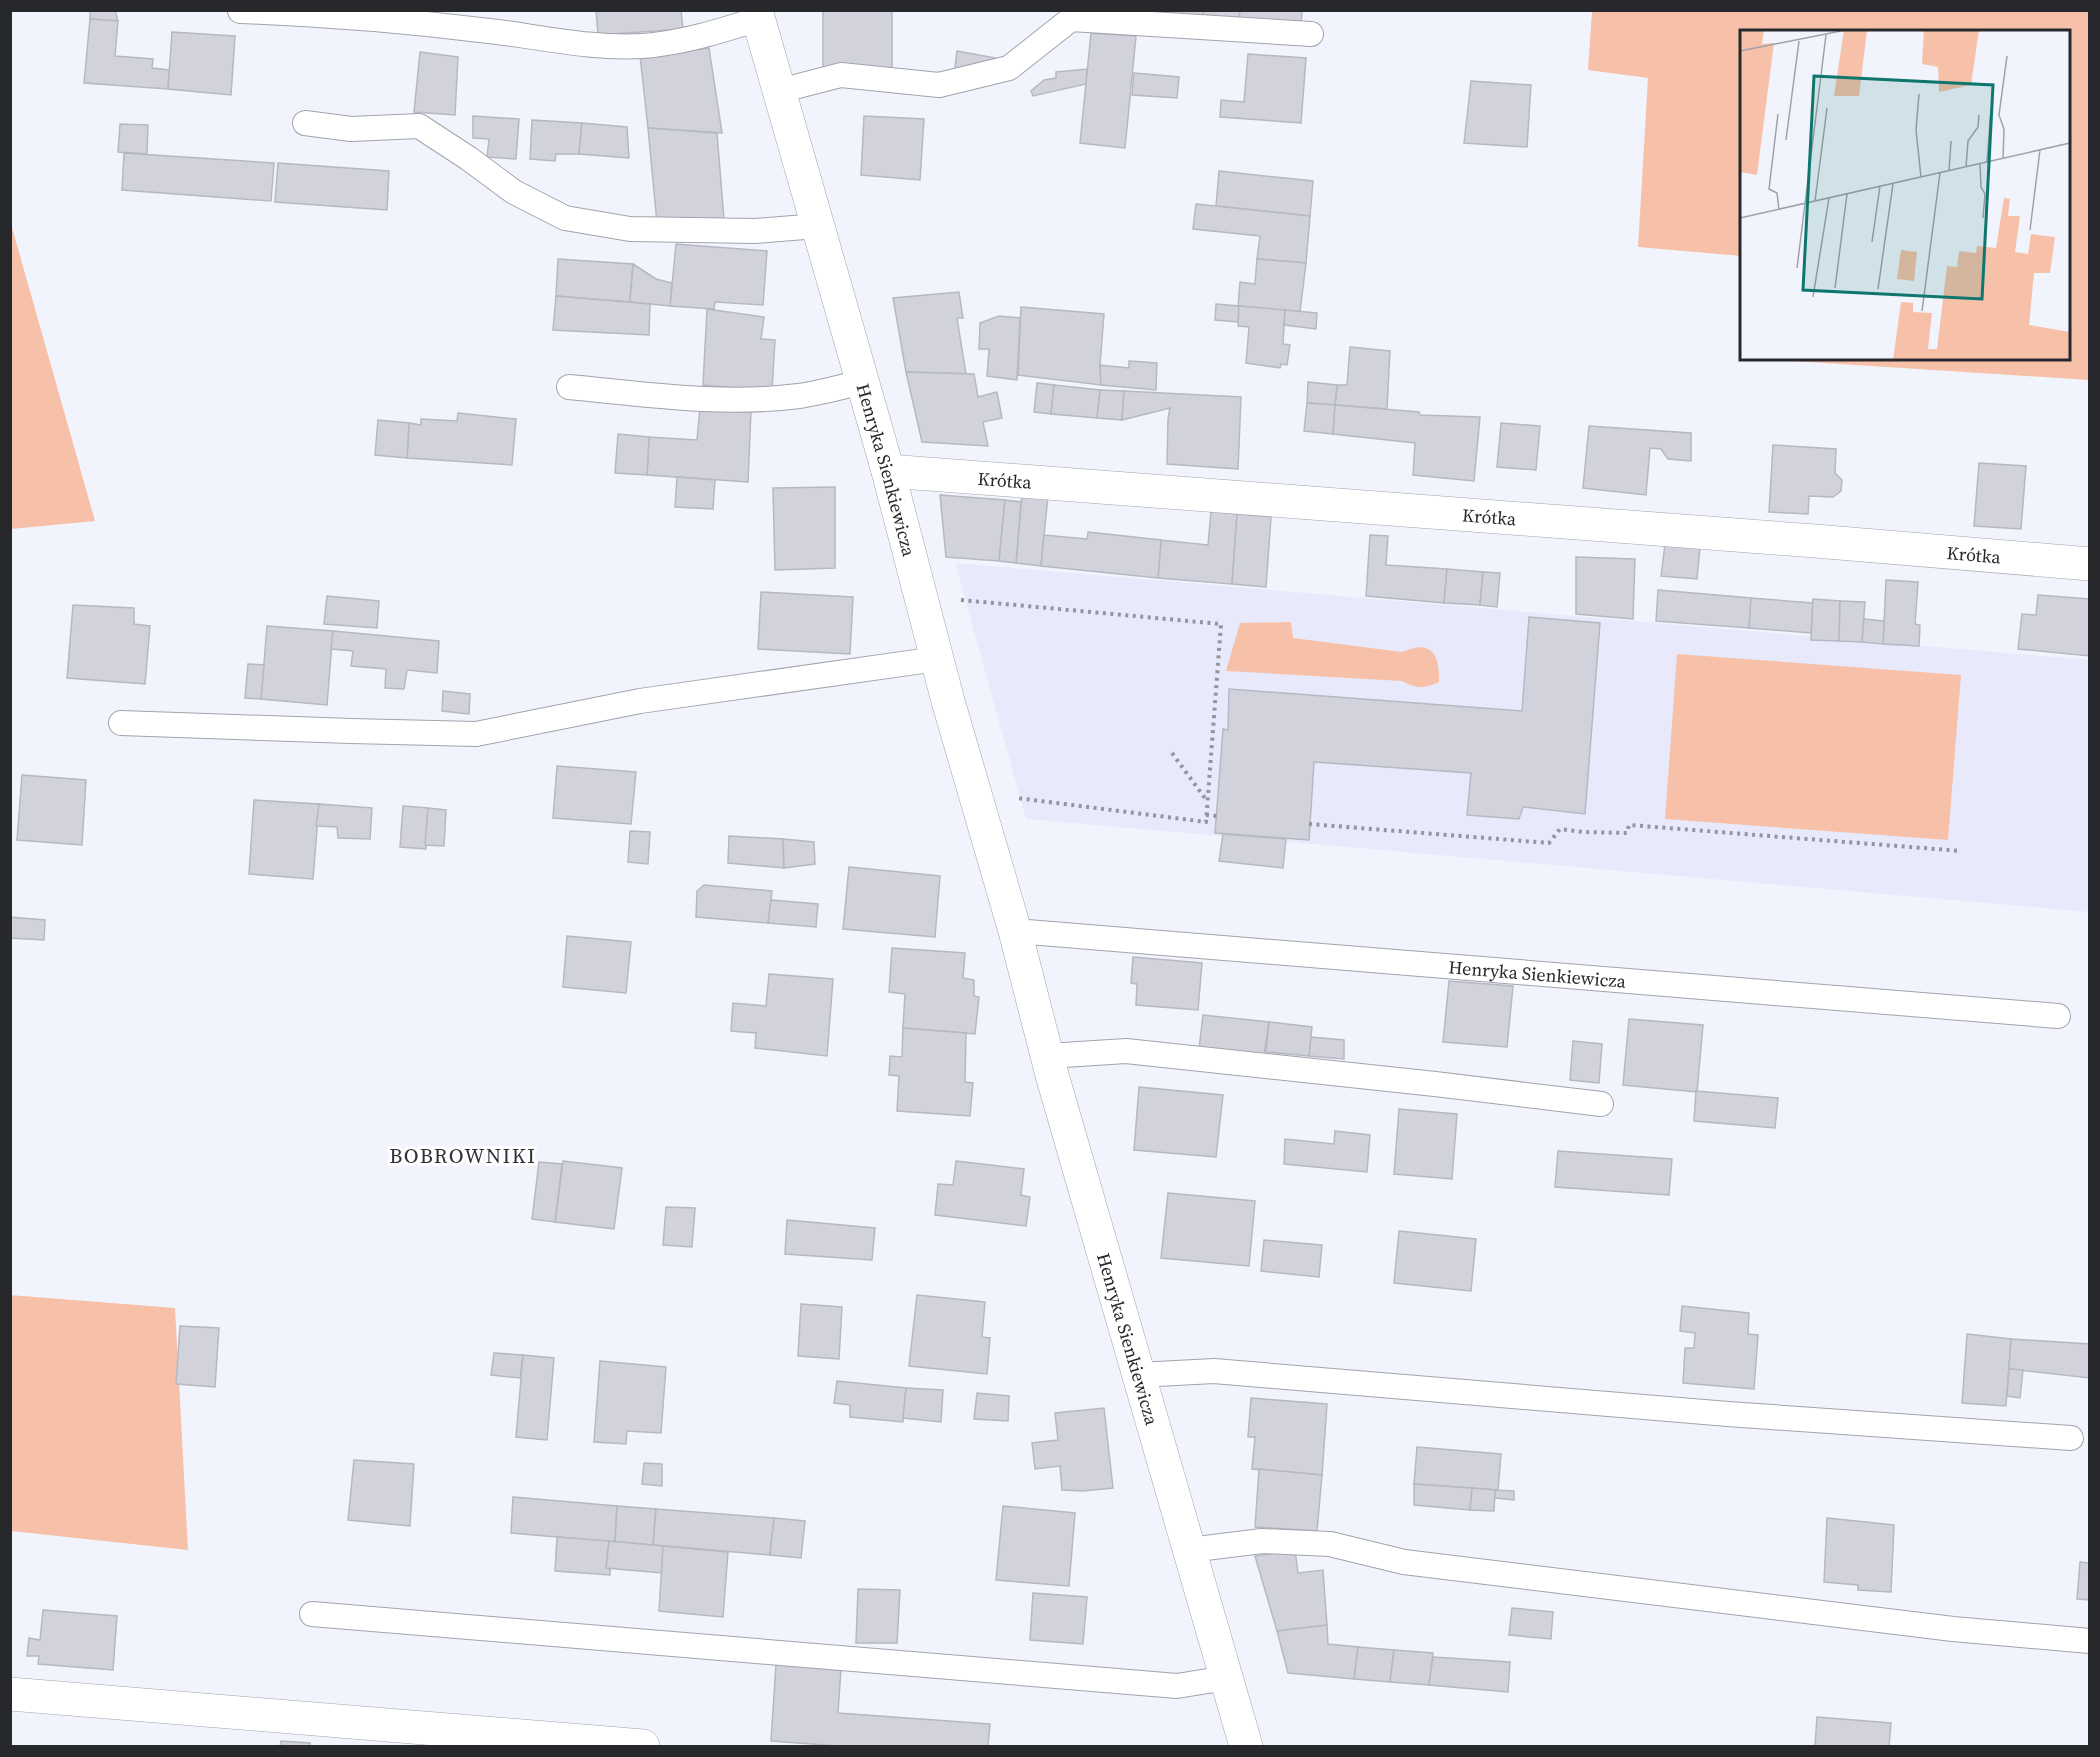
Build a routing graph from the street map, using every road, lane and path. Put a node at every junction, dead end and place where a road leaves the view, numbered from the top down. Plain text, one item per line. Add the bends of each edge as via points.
1 (240, 12) edge
2 (757, 15) edge
3 (1311, 34) dead end
4 (779, 92) junction
5 (305, 123) dead end
6 (817, 226) junction
7 (862, 382) junction
8 (569, 387) dead end
9 (888, 471) junction
10 (2090, 564) edge
11 (957, 600) dead end
12 (937, 659) junction
13 (121, 723) dead end
14 (1172, 753) dead end
15 (1013, 797) dead end
16 (1207, 802) junction
17 (1206, 815) junction
18 (1216, 816) dead end
19 (1309, 824) dead end
20 (1961, 851) dead end
21 (1015, 931) junction
22 (2058, 1016) dead end
23 (1048, 1056) junction
24 (1601, 1104) dead end
25 (1138, 1375) junction
26 (2071, 1438) dead end
27 (1190, 1550) junction
28 (312, 1614) dead end
29 (2090, 1641) edge
30 (1226, 1678) junction
31 (10, 1694) edge
32 (644, 1746) edge
33 (1246, 1746) edge

1 - 2 lane via 425,23 572,44 644,46 708,35
2 - 4 street, Henryka Sienkiewicza
3 - 4 lane via 1071,19 1009,68 939,84 841,75
4 - 6 street, Henryka Sienkiewicza
5 - 6 lane via 351,129 419,126 514,192 565,218 630,229 755,231
6 - 7 street, Henryka Sienkiewicza
7 - 8 lane via 799,396 731,399
7 - 9 street, Henryka Sienkiewicza
9 - 10 street, Krótka
9 - 12 street, Henryka Sienkiewicza
11 - 16 path via 1221,624
12 - 13 lane via 640,701 476,734
12 - 21 street, Henryka Sienkiewicza
14 - 16 path
15 - 17 path via 1206,822
16 - 17 path
17 - 18 path
19 - 20 path via 1549,843 1560,829 1627,833 1629,825
21 - 22 lane, Henryka Sienkiewicza
21 - 23 street, Henryka Sienkiewicza
23 - 24 lane via 1126,1051
23 - 25 street, Henryka Sienkiewicza
25 - 26 lane via 1214,1371
25 - 27 street, Henryka Sienkiewicza
27 - 29 lane via 1262,1541 1330,1544 1416,1564 1953,1629
27 - 30 street, Henryka Sienkiewicza
28 - 30 lane via 1177,1686
30 - 33 street, Henryka Sienkiewicza
31 - 32 street

